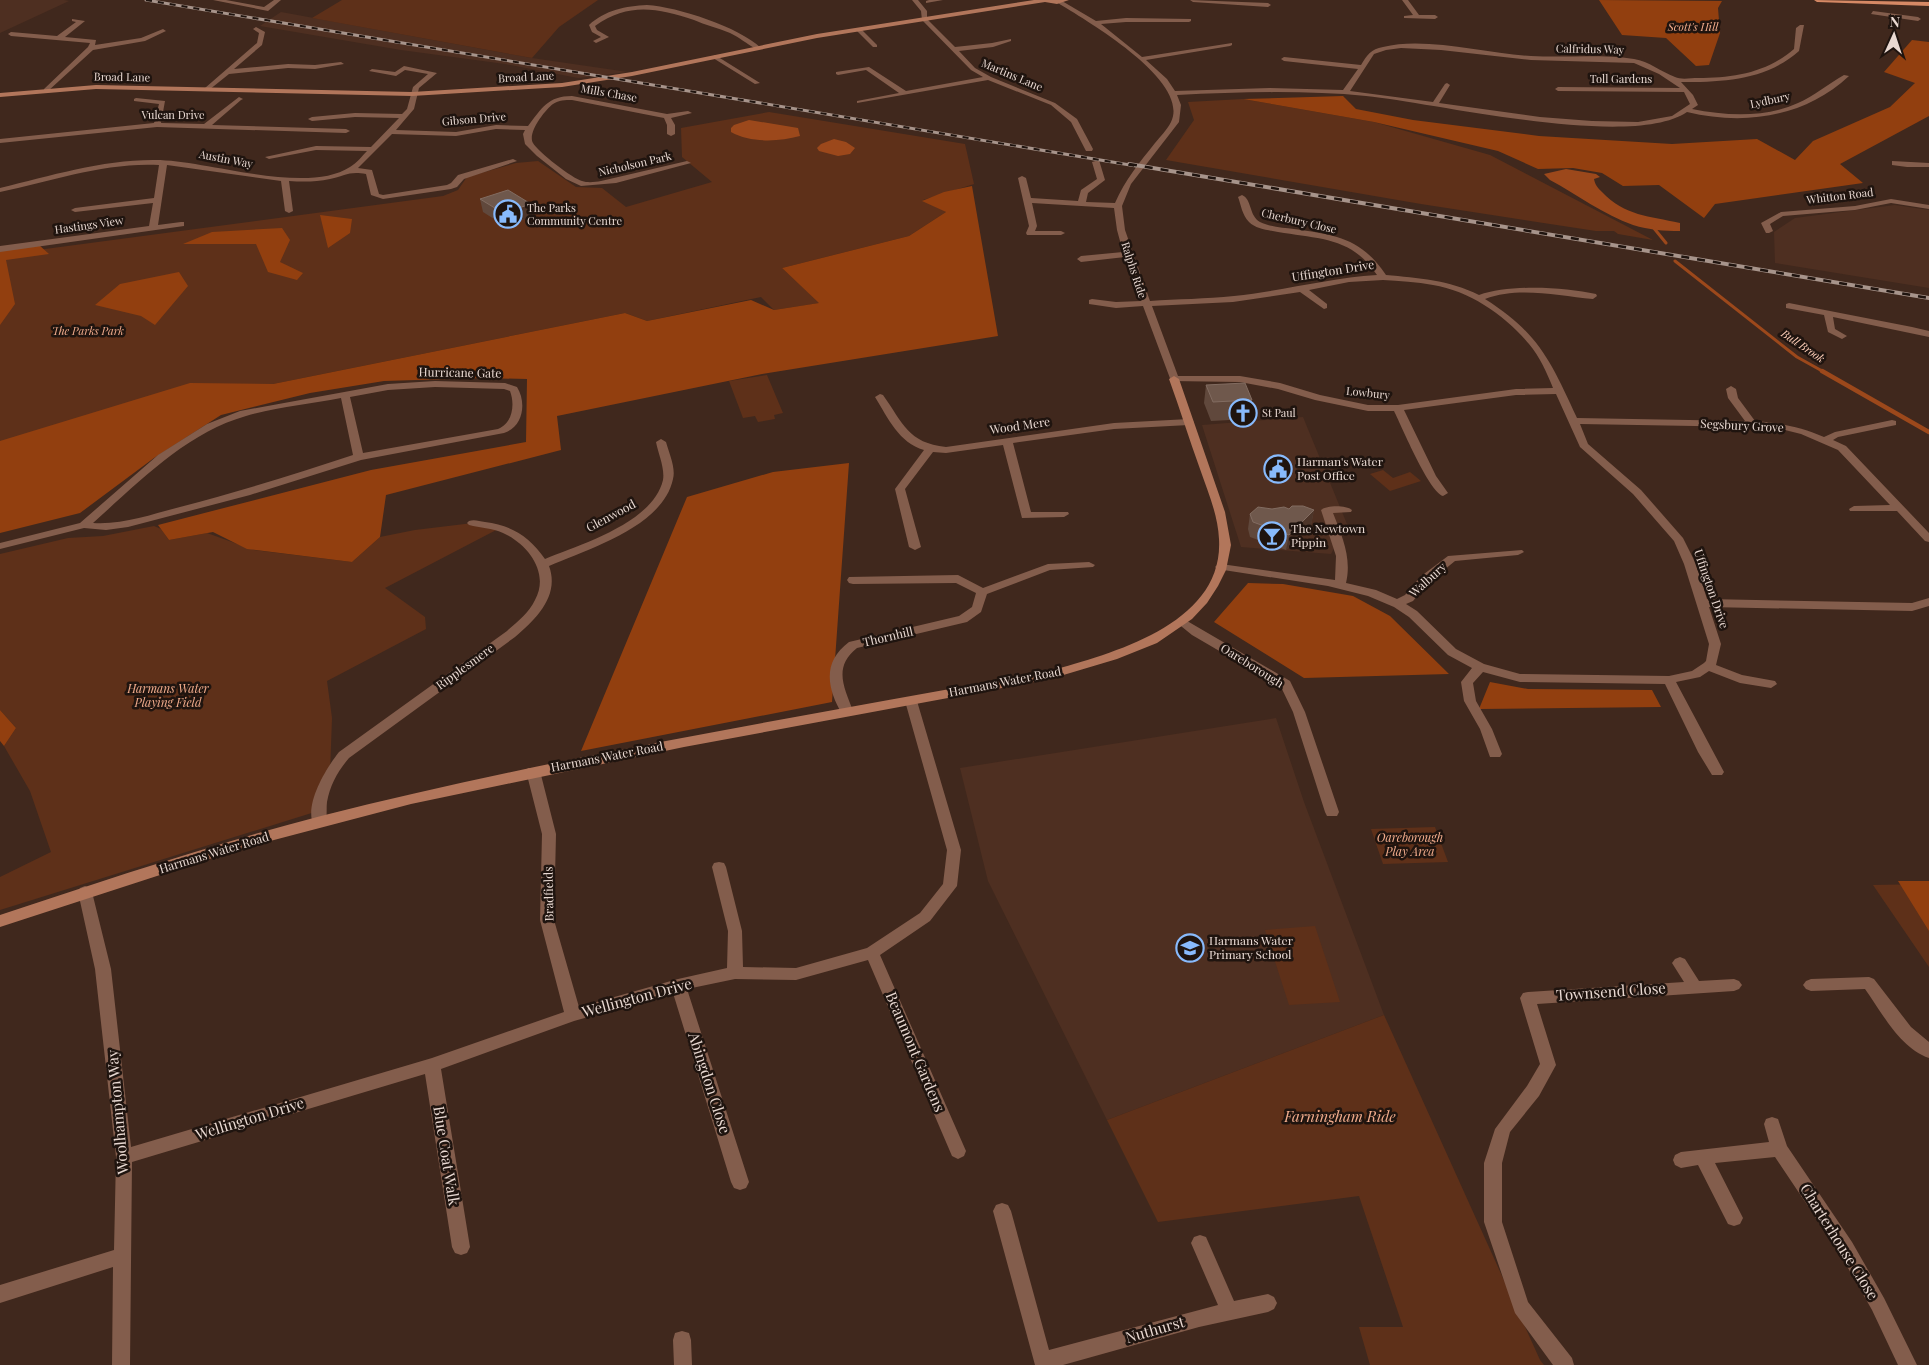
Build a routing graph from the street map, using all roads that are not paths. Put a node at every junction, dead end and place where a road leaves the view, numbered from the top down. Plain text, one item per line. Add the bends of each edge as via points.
1 (216, 0) edge
2 (278, 0) edge
3 (915, 0) edge
4 (940, 0) edge
5 (1045, 0) edge
6 (1193, 0) edge
7 (1405, 0) edge
8 (1817, 0) edge
9 (1063, 1) edge
10 (1236, 1) edge
11 (928, 2) dead end
12 (1866, 2) junction
13 (1929, 4) edge
14 (1268, 5) dead end
15 (1873, 13) junction
16 (1406, 17) dead end
17 (1417, 17) junction
18 (1435, 17) dead end
19 (92, 19) dead end
20 (924, 19) junction
21 (1918, 19) dead end
22 (74, 20) dead end
23 (1190, 20) dead end
24 (82, 21) junction
25 (1869, 21) dead end
26 (1096, 24) junction
27 (1802, 26) dead end
28 (256, 29) dead end
29 (859, 30) junction
30 (163, 31) dead end
31 (11, 34) dead end
32 (994, 35) dead end
33 (60, 37) junction
34 (143, 40) junction
35 (1009, 40) dead end
36 (596, 41) dead end
37 (154, 42) dead end
38 (1000, 42) junction
39 (1230, 44) dead end
40 (875, 46) dead end
41 (91, 48) junction
42 (758, 48) junction
43 (955, 49) junction
44 (715, 57) junction
45 (1141, 59) junction
46 (1284, 59) dead end
47 (341, 64) dead end
48 (1362, 67) junction
49 (372, 70) dead end
50 (228, 72) junction
51 (838, 73) dead end
52 (1846, 76) dead end
53 (989, 78) junction
54 (1675, 80) junction
55 (757, 84) dead end
56 (1447, 85) dead end
57 (208, 89) junction
58 (1558, 89) dead end
59 (46, 90) junction
60 (1685, 90) junction
61 (904, 93) junction
62 (1173, 93) junction
63 (1345, 93) junction
64 (0, 94) edge
65 (412, 94) junction
66 (239, 99) dead end
67 (136, 100) dead end
68 (859, 102) dead end
69 (1435, 104) junction
70 (1690, 111) junction
71 (688, 113) dead end
72 (404, 116) junction
73 (667, 116) junction
74 (312, 119) dead end
75 (156, 125) junction
76 (206, 126) junction
77 (530, 128) junction
78 (346, 131) dead end
79 (389, 132) junction
80 (671, 134) dead end
81 (0, 141) edge
82 (373, 149) junction
83 (1089, 149) dead end
84 (268, 157) dead end
85 (513, 161) dead end
86 (166, 162) junction
87 (1096, 162) dead end
88 (687, 163) dead end
89 (1894, 163) dead end
90 (1929, 165) edge
91 (352, 169) junction
92 (1022, 178) dead end
93 (285, 179) junction
94 (0, 190) edge
95 (1242, 197) dead end
96 (159, 200) junction
97 (1026, 200) junction
98 (1082, 203) junction
99 (1118, 206) junction
100 (1929, 207) edge
101 (75, 211) dead end
102 (289, 211) dead end
103 (182, 224) dead end
104 (153, 228) junction
105 (1769, 231) dead end
106 (1061, 233) dead end
107 (0, 249) edge
108 (1128, 254) junction
109 (1082, 259) dead end
110 (1382, 277) junction
111 (1302, 289) junction
112 (1593, 296) dead end
113 (1478, 298) junction
114 (1092, 302) dead end
115 (1145, 303) junction
116 (1324, 306) dead end
117 (1789, 306) dead end
118 (1828, 314) junction
119 (1929, 334) edge
120 (1842, 336) dead end
121 (1174, 379) junction
122 (1731, 389) dead end
123 (1560, 391) junction
124 (345, 395) junction
125 (880, 397) dead end
126 (1398, 408) junction
127 (1572, 421) junction
128 (1189, 422) junction
129 (1892, 423) dead end
130 (1752, 424) junction
131 (1007, 440) junction
132 (1826, 440) junction
133 (661, 442) dead end
134 (930, 450) junction
135 (359, 457) junction
136 (1443, 493) dead end
137 (1900, 508) junction
138 (1854, 509) dead end
139 (1347, 510) dead end
140 (1064, 514) dead end
141 (473, 523) dead end
142 (84, 526) junction
143 (1929, 539) edge
144 (0, 546) edge
145 (914, 547) dead end
146 (1518, 552) dead end
147 (544, 564) junction
148 (1090, 565) dead end
149 (1221, 566) junction
150 (853, 580) dead end
151 (1340, 584) junction
152 (982, 592) junction
153 (1207, 596) joint
154 (1929, 602) edge
155 (1702, 603) junction
156 (1398, 604) junction
157 (1182, 622) junction
158 (1708, 666) junction
159 (1480, 667) junction
160 (1669, 680) junction
161 (1771, 684) dead end
162 (911, 701) junction
163 (847, 711) junction
164 (1495, 754) dead end
165 (533, 771) junction
166 (1717, 772) dead end
167 (1332, 812) dead end
168 (319, 822) junction
169 (719, 867) dead end
170 (85, 892) junction
171 (0, 921) edge
172 (872, 953) junction
173 (1680, 963) dead end
174 (735, 973) junction
175 (678, 985) junction
176 (1734, 985) dead end
177 (1811, 985) dead end
178 (1695, 987) junction
179 (573, 1015) junction
180 (1929, 1052) edge
181 (432, 1064) junction
182 (1772, 1124) dead end
183 (1779, 1149) junction
184 (958, 1151) dead end
185 (124, 1157) junction
186 (1703, 1157) junction
187 (1681, 1160) dead end
188 (740, 1182) dead end
189 (1002, 1210) dead end
190 (1734, 1218) dead end
191 (1200, 1243) dead end
192 (461, 1246) dead end
193 (122, 1256) junction
194 (0, 1294) edge
195 (1268, 1303) dead end
196 (1229, 1310) junction
197 (682, 1340) dead end
198 (1043, 1363) edge
199 (121, 1365) edge
200 (683, 1365) edge
201 (1566, 1365) edge
202 (1908, 1365) edge

1 - 2 street via 268,9
3 - 20 street via 924,11
4 - 11 street
5 - 9 street, Broad Lane
5 - 20 street, Broad Lane
6 - 10 street
7 - 17 street
8 - 12 main road
9 - 26 street
10 - 14 street
12 - 13 main road
12 - 15 street via 1873,8
15 - 21 street
15 - 25 street
16 - 17 street
17 - 18 street
19 - 24 street
20 - 29 street, Broad Lane
20 - 43 street, Martins Lane
22 - 24 street
23 - 26 street via 1126,20
24 - 33 street
26 - 45 street
27 - 54 street via 1799,28 1797,50 1778,64 1730,78
28 - 50 street via 262,32 260,44
29 - 40 street
29 - 42 street, Broad Lane
30 - 34 street
31 - 33 street
32 - 38 street
33 - 41 street via 94,41
34 - 37 street
34 - 41 street
35 - 38 street
36 - 42 street via 606,38 594,32 592,25 600,18 632,8 657,7 733,32
38 - 43 street
39 - 45 street
41 - 59 street
42 - 44 street, Broad Lane
43 - 53 street, Martins Lane via 973,69
44 - 55 street
44 - 65 street, Broad Lane via 584,83
45 - 62 street via 1165,80
46 - 48 street
47 - 50 street
48 - 54 street, Calfridus Way via 1372,53 1383,48 1442,48 1514,57 1635,61
48 - 63 street, Calfridus Way
49 - 65 street via 396,74 404,68 434,73 423,80
50 - 57 street
51 - 61 street via 867,68
52 - 70 street, Lydbury via 1801,104 1774,113 1734,117
53 - 61 street
53 - 83 street, Martins Lane via 1053,104 1074,121
54 - 60 street, Calfridus Way
56 - 69 street
57 - 59 street, Broad Lane via 96,87
57 - 65 street, Broad Lane
58 - 60 street, Toll Gardens
59 - 64 street, Broad Lane
60 - 70 street via 1694,105
61 - 68 street
62 - 63 street
62 - 99 street, Ralphs Ride via 1177,105 1175,122 1126,184
63 - 69 street
65 - 72 street, Austin Way via 411,106
66 - 76 street
67 - 75 street via 164,102
69 - 70 street via 1600,124 1659,122 1675,119
71 - 73 street, Mills Chase
72 - 74 street via 355,115
72 - 79 street, Austin Way
73 - 77 street, Mills Chase via 562,98 550,103
73 - 80 street
75 - 76 street, Vulcan Drive
75 - 81 street, Vulcan Drive
76 - 78 street, Vulcan Drive
77 - 79 street, Gibson Drive via 496,127 456,134
77 - 88 street, Nicholson Park via 528,144 580,184 608,183
79 - 82 street, Austin Way
82 - 84 street via 316,148
82 - 91 street, Austin Way
85 - 91 street via 462,177 448,187 383,197 375,195 369,172
86 - 93 street, Austin Way
86 - 94 street, Austin Way via 109,165
86 - 96 street
87 - 98 street via 1101,180 1084,192
89 - 90 street
91 - 93 street, Austin Way via 319,178
92 - 97 street
93 - 102 street
95 - 110 street, Cherbury Close via 1253,221 1352,246 1366,254
96 - 101 street
96 - 104 street
97 - 98 street
97 - 106 street via 1033,226 1030,233
98 - 99 street
99 - 108 street, Ralphs Ride
100 - 105 street, Whitton Road via 1892,201 1855,208 1781,214 1764,223
103 - 104 street, Hastings View
104 - 107 street, Hastings View
108 - 109 street
108 - 115 street, Ralphs Ride
110 - 111 street, Uffington Drive
110 - 113 street, Uffington Drive via 1434,282
111 - 115 street, Uffington Drive via 1233,299
111 - 116 street
112 - 113 street via 1506,290
113 - 123 street, Uffington Drive via 1506,316 1533,343
114 - 115 street, Uffington Drive via 1116,305
115 - 121 street, Ralphs Ride
117 - 118 street
118 - 119 street via 1891,323
118 - 120 street via 1831,330
121 - 126 street, Lowbury via 1240,379 1345,404
121 - 128 street, Ralphs Ride
122 - 130 street via 1733,398
123 - 126 street, Lowbury via 1506,393
123 - 127 street, Uffington Drive
124 - 135 street
124 - 135 street, Hurricane Gate via 388,387 435,384 505,386 518,394 515,419 508,428
124 - 142 street, Hurricane Gate via 244,413 212,426 162,457
125 - 134 street via 900,430
126 - 136 street via 1431,477
127 - 130 street, Segsbury Grove
127 - 155 street, Uffington Drive via 1584,445 1637,492 1679,540
128 - 131 street, Wood Mere via 1114,426
128 - 149 street, Ralphs Ride via 1222,522 1225,539
129 - 132 street via 1835,435
130 - 132 street, Segsbury Grove via 1781,426
131 - 134 street, Wood Mere
131 - 140 street via 1026,516
132 - 137 street, Segsbury Grove via 1842,448
133 - 147 street, Glenwood via 669,478 660,499 631,524
134 - 145 street via 900,489
135 - 142 street, Hurricane Gate via 246,493 128,524
137 - 138 street
137 - 143 street, Segsbury Grove
139 - 151 street via 1326,510 1339,543 1344,573
141 - 147 street via 508,532 528,546
142 - 144 street, Hurricane Gate
146 - 156 street, Walbury via 1452,558 1424,580 1410,598
147 - 168 street, Ripplesmere via 546,588 530,616 511,634 344,755 325,784 318,811
148 - 152 street via 1048,567
149 - 151 street
149 - 153 street, Ralphs Ride
150 - 152 street via 958,579
151 - 156 street
152 - 163 street, Thornhill via 977,609 963,619 853,645 842,652 836,663 836,677
153 - 157 street, Harmans Water Road
154 - 155 street via 1912,607
155 - 158 street, Uffington Drive via 1715,644 1712,662
156 - 159 street via 1452,652
157 - 162 street, Harmans Water Road via 1154,641 1101,661 1050,675
157 - 167 street, Oareborough via 1286,684 1299,712
158 - 160 street via 1696,674
158 - 161 street via 1740,679
159 - 160 street via 1520,678
159 - 164 street via 1468,682 1470,701 1486,729
160 - 166 street
162 - 163 street, Harmans Water Road
162 - 172 street, Wellington Drive via 954,850 950,886 925,917
163 - 165 street, Harmans Water Road
165 - 168 street, Harmans Water Road
165 - 179 street, Bradfields via 549,834 547,920
168 - 170 street, Harmans Water Road
169 - 174 street via 735,931
170 - 171 street, Harmans Water Road
170 - 185 street, Woolhampton Way via 103,969
172 - 174 street, Wellington Drive via 796,974
172 - 184 street, Beaumont Gardens
173 - 178 street
174 - 175 street, Wellington Drive
175 - 179 street, Wellington Drive
175 - 188 street, Abingdon Close
176 - 178 street, Townsend Close
177 - 180 street via 1869,983 1905,1032
178 - 201 street, Townsend Close via 1528,998 1548,1065 1533,1091 1503,1129 1493,1163 1493,1222 1521,1307
179 - 181 street, Wellington Drive
181 - 185 street, Wellington Drive
181 - 192 street, Blue Coat Walk
182 - 183 street, Charterhouse Close
183 - 186 street
183 - 202 street, Charterhouse Close via 1846,1248
185 - 193 street, Woolhampton Way
186 - 187 street
186 - 190 street
189 - 198 street, Nuthurst
191 - 196 street
193 - 194 street
193 - 199 street, Woolhampton Way
195 - 196 street, Nuthurst
196 - 198 street, Nuthurst
197 - 200 street

